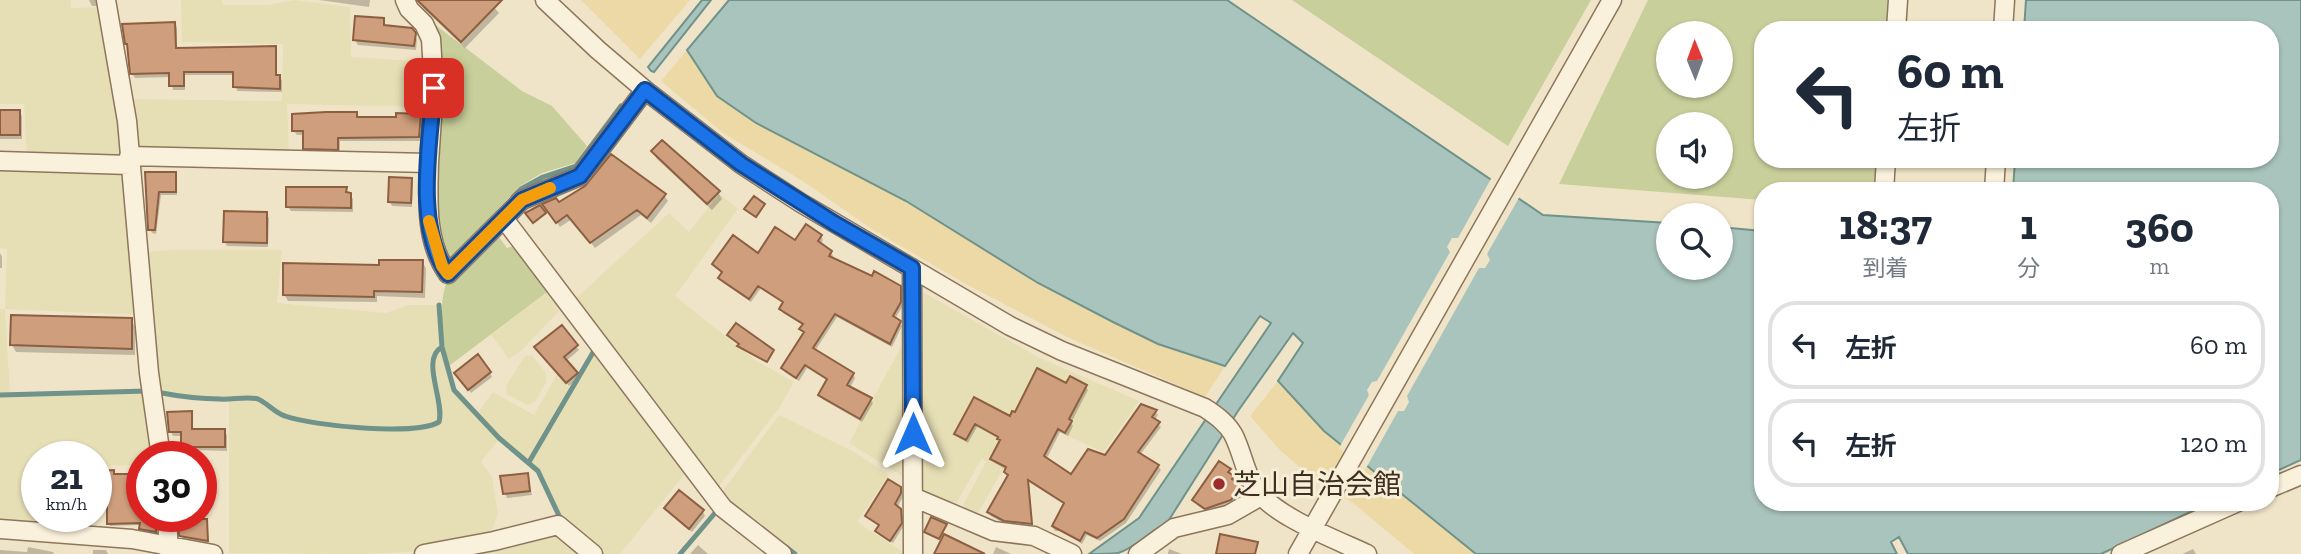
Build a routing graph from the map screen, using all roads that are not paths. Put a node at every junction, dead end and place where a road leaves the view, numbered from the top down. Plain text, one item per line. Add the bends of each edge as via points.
1 (106, 0) edge
2 (405, 0) edge
3 (545, 0) edge
4 (1612, 0) edge
5 (1898, 0) edge
6 (2005, 0) edge
7 (1897, 21) edge
8 (2004, 21) edge
9 (645, 90) junction
10 (130, 160) junction
11 (0, 161) edge
12 (429, 163) junction
13 (505, 220) junction
14 (912, 268) junction
15 (159, 441) edge
16 (2301, 475) edge
17 (2279, 484) edge
18 (1261, 496) junction
19 (913, 497) junction
20 (2218, 511) edge
21 (0, 529) edge
22 (1314, 529) junction
23 (1035, 546) edge
24 (168, 549) edge
25 (213, 554) edge
26 (424, 554) edge
27 (593, 554) edge
28 (782, 554) edge
29 (913, 554) edge
30 (1072, 554) edge
31 (1138, 554) edge
32 (1298, 554) edge
33 (1367, 554) edge
34 (2121, 554) edge

1 - 10 street
2 - 12 street via 431,38 434,88
3 - 9 street
4 - 22 street
5 - 7 street
6 - 8 street
9 - 13 street via 580,176 522,200
9 - 14 street via 741,164
10 - 11 street
10 - 12 street
10 - 15 street
12 - 13 street via 427,208 448,274
13 - 28 street via 723,508
14 - 18 street via 1051,346 1205,408 1232,433
14 - 19 street
16 - 17 street
18 - 22 street via 1280,512
18 - 31 street via 1228,515 1174,528
19 - 23 street
19 - 29 street
20 - 34 street
21 - 24 street via 132,539
22 - 32 street
22 - 33 street
23 - 30 street
24 - 25 street
26 - 27 street via 558,524

